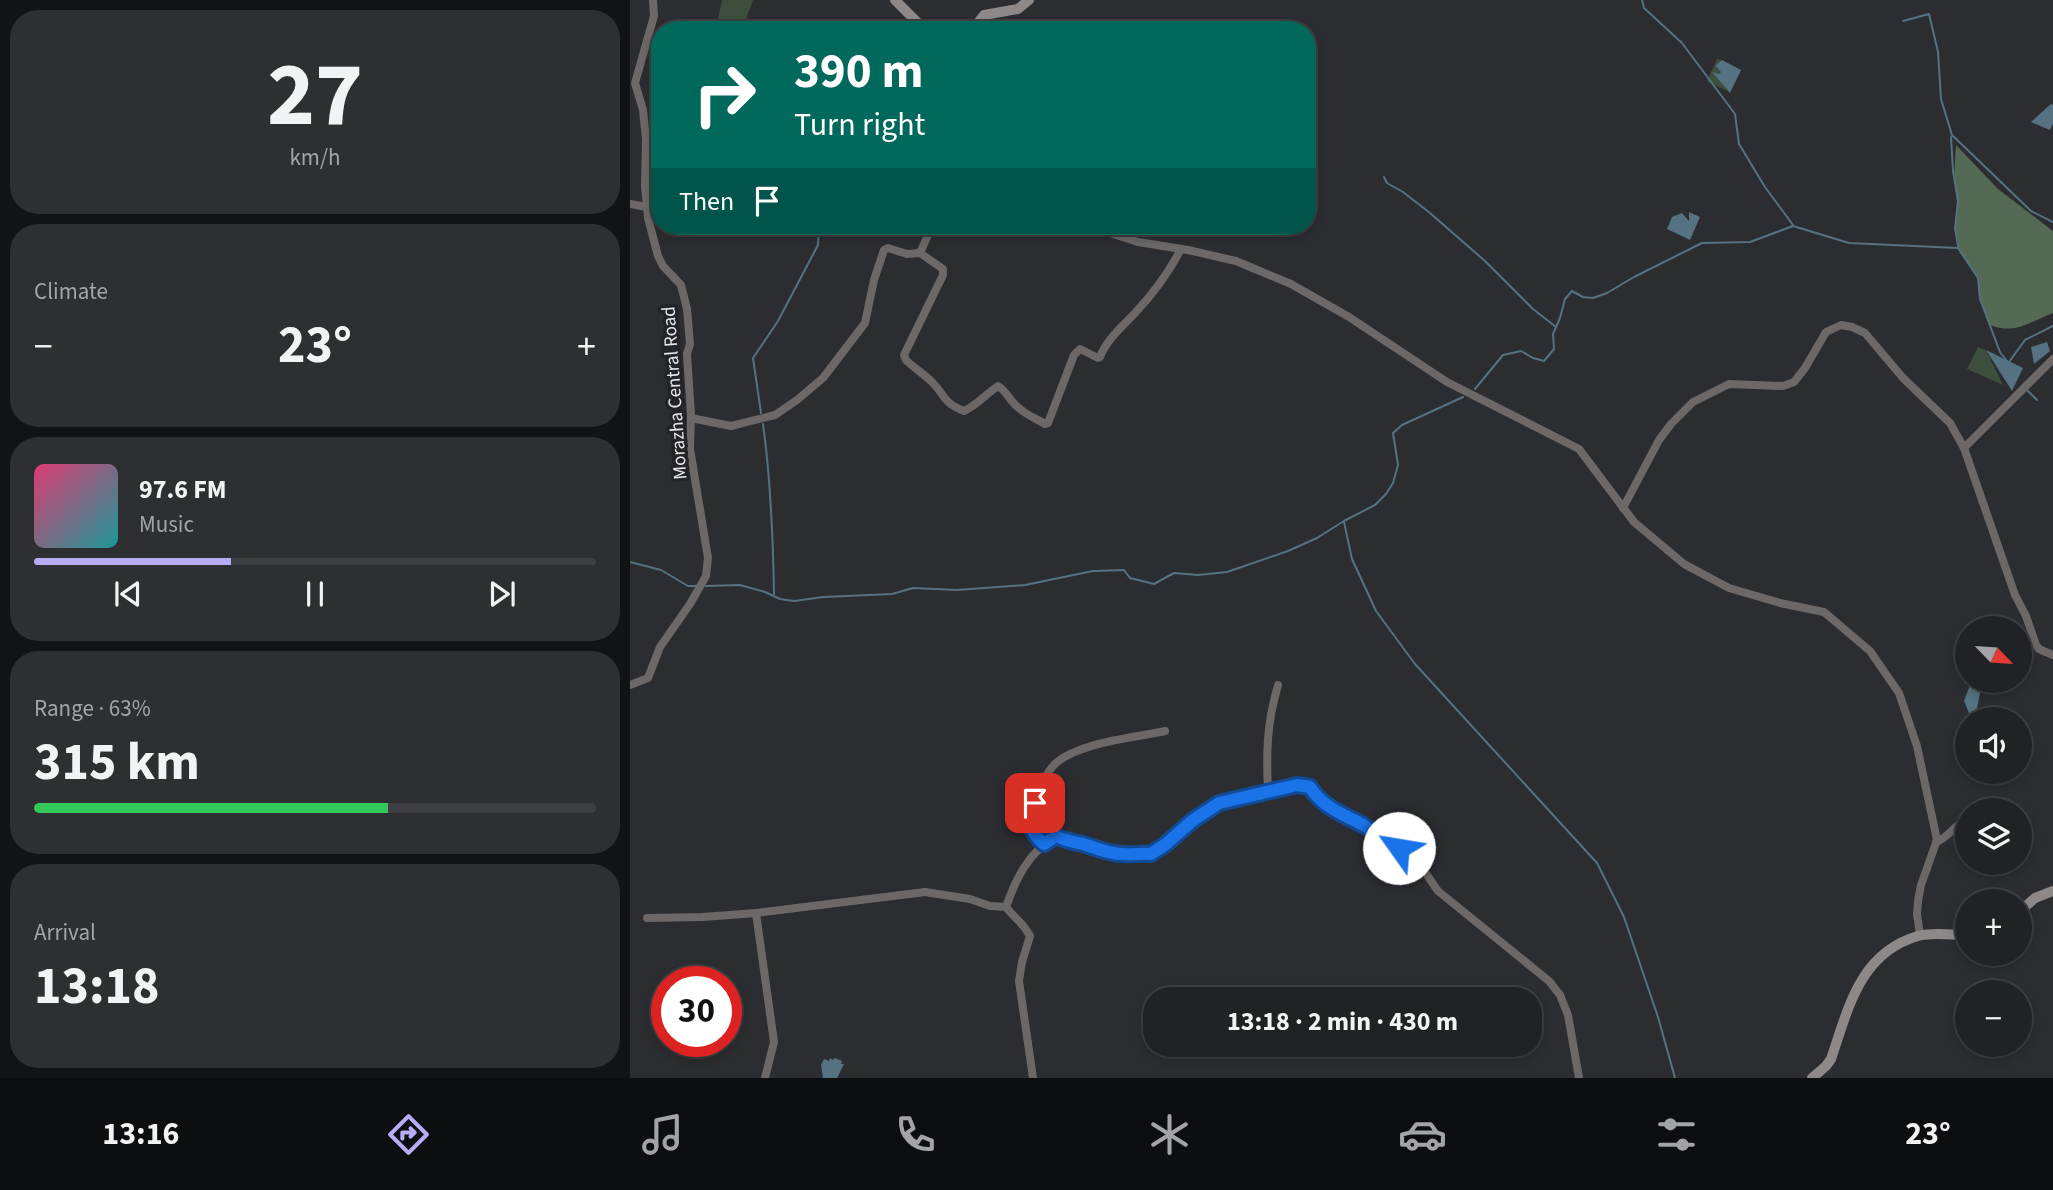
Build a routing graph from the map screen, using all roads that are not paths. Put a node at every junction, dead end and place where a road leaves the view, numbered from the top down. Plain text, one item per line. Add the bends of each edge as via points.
1 (653, 0) edge
2 (895, 0) edge
3 (1028, 0) edge
4 (653, 21) edge
5 (916, 21) edge
6 (979, 21) edge
7 (651, 27) edge
8 (630, 204) edge
9 (647, 207) junction
10 (651, 229) edge
11 (652, 235) edge
12 (928, 235) edge
13 (1116, 235) edge
14 (1181, 249) junction
15 (920, 253) junction
16 (2053, 359) edge
17 (691, 418) junction
18 (1964, 448) junction
19 (1623, 508) junction
20 (2053, 655) edge
21 (630, 685) edge
22 (1278, 685) dead end
23 (1165, 731) dead end
24 (1268, 791) junction
25 (1955, 827) edge
26 (1936, 842) junction
27 (1044, 844) junction
28 (2053, 891) edge
29 (2032, 901) edge
30 (1006, 907) junction
31 (756, 913) junction
32 (647, 918) dead end
33 (1920, 935) junction
34 (1955, 935) edge
35 (765, 1078) edge
36 (1033, 1078) edge
37 (1578, 1078) edge
38 (1812, 1078) edge

1 - 4 street, Morazha Central Road
2 - 5 main road
3 - 6 main road via 1018,9 984,15
7 - 9 street, Morazha Central Road via 635,83 646,139
8 - 9 street
9 - 10 street, Morazha Central Road
11 - 17 street, Morazha Central Road via 663,266 681,285 687,309
12 - 15 street
13 - 14 street
14 - 15 street via 1100,357 1080,349 1074,355 1045,424 1020,410 998,386 973,407 964,411 952,407 906,360 908,345 943,275 943,269
14 - 19 street via 1236,261 1291,284 1447,382 1579,449
15 - 17 street via 884,250 865,323 823,378 797,400 775,415 731,426
16 - 18 street
17 - 21 street, Morazha Central Road via 690,449 708,558 706,576 660,647 648,678
18 - 19 street via 1950,423 1864,333 1841,326 1826,332 1794,382 1783,386 1729,384 1693,402 1659,440
18 - 20 street via 2035,645
19 - 26 street via 1684,564 1729,588 1824,612 1870,651 1899,693 1917,746
22 - 24 street via 1267,731
23 - 27 street via 1081,748 1055,764 1030,823
24 - 27 street via 1219,803 1151,854 1111,853 1056,836
24 - 37 street via 1310,787 1332,810 1416,859 1438,891 1549,981 1568,1015
25 - 26 street
26 - 33 street via 1918,901
27 - 30 street via 1014,884
28 - 29 main road
30 - 31 street via 925,892
30 - 36 street via 1030,936 1019,981
31 - 32 street
31 - 35 street via 774,1042
33 - 34 main road
33 - 38 main road via 1884,954 1869,969 1854,991 1830,1059

